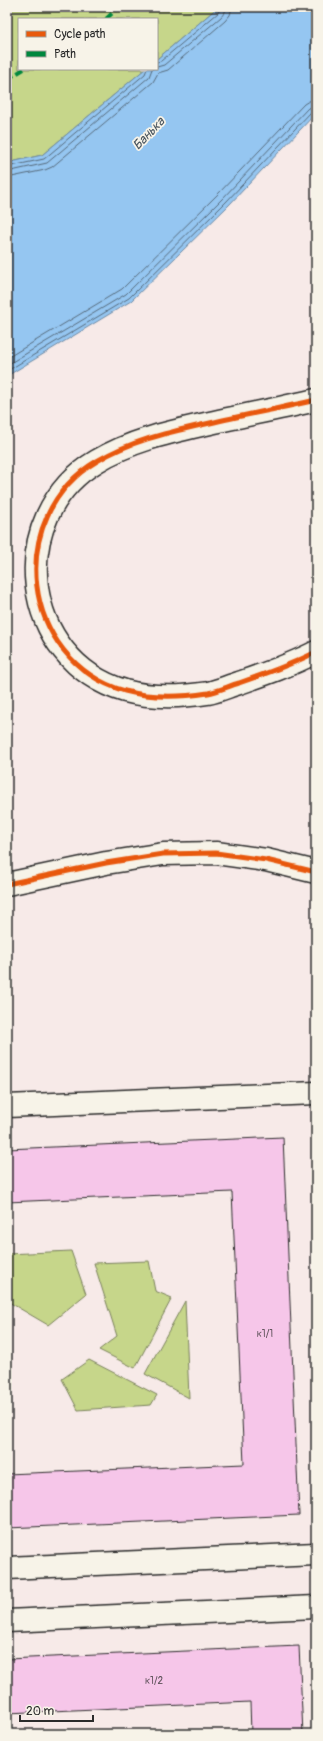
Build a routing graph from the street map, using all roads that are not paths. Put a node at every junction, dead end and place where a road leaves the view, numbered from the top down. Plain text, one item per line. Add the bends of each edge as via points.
1 (316, 400) edge
2 (316, 652) edge
3 (316, 872) edge
4 (7, 884) edge
5 (316, 1093) edge
6 (7, 1106) edge
7 (316, 1554) edge
8 (7, 1568) edge
9 (316, 1607) edge
10 (7, 1621) edge

1 - 2 street via 150,437 97,460 80,472 53,504 44,523 35,564 40,605 58,642 88,672 106,683 125,690 145,695 166,696 209,693 295,663
3 - 4 street via 266,860 216,853 163,854
5 - 6 street
7 - 8 street
9 - 10 street

